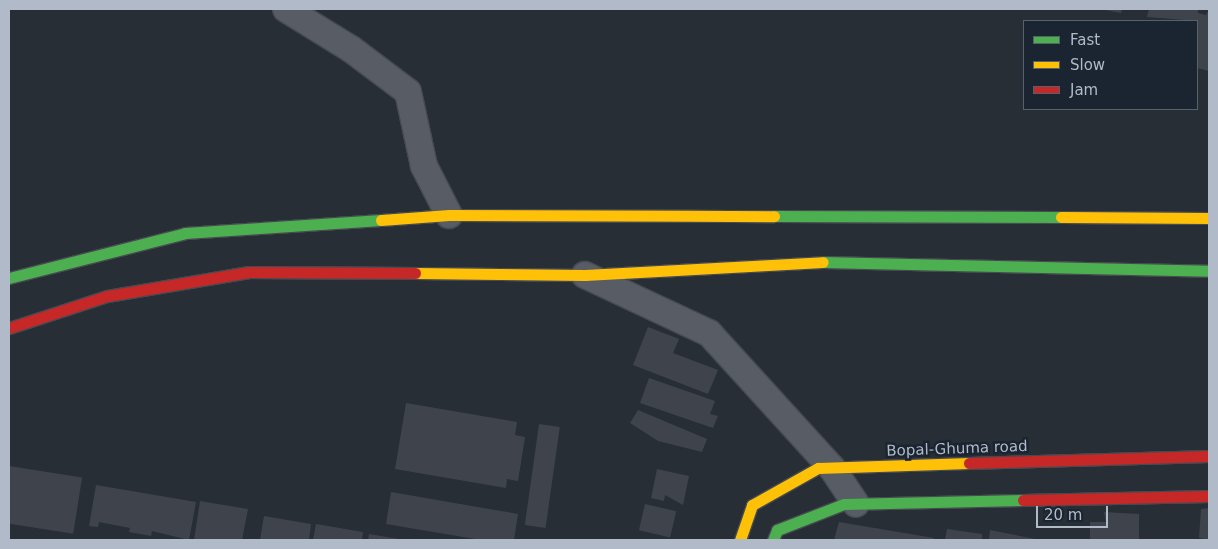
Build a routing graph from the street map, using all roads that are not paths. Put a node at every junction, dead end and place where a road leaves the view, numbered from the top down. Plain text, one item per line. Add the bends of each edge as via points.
1 (286, 9) edge
2 (449, 215) junction
3 (1209, 218) edge
4 (1209, 272) edge
5 (585, 275) junction
6 (9, 278) edge
7 (9, 328) edge
8 (1209, 456) edge
9 (832, 468) junction
10 (1209, 496) edge
11 (856, 504) junction
12 (740, 540) edge
13 (773, 540) edge

1 - 2 street via 351,50 408,92 424,166
2 - 3 street
2 - 6 street via 185,232
4 - 5 street via 858,260
5 - 7 street via 248,272 107,296
5 - 9 street via 709,333
8 - 9 street, Bopal-Ghuma road
9 - 11 street
9 - 12 street, Bopal-Ghuma road via 818,468 752,505
10 - 11 street
11 - 13 street via 844,504 777,530

